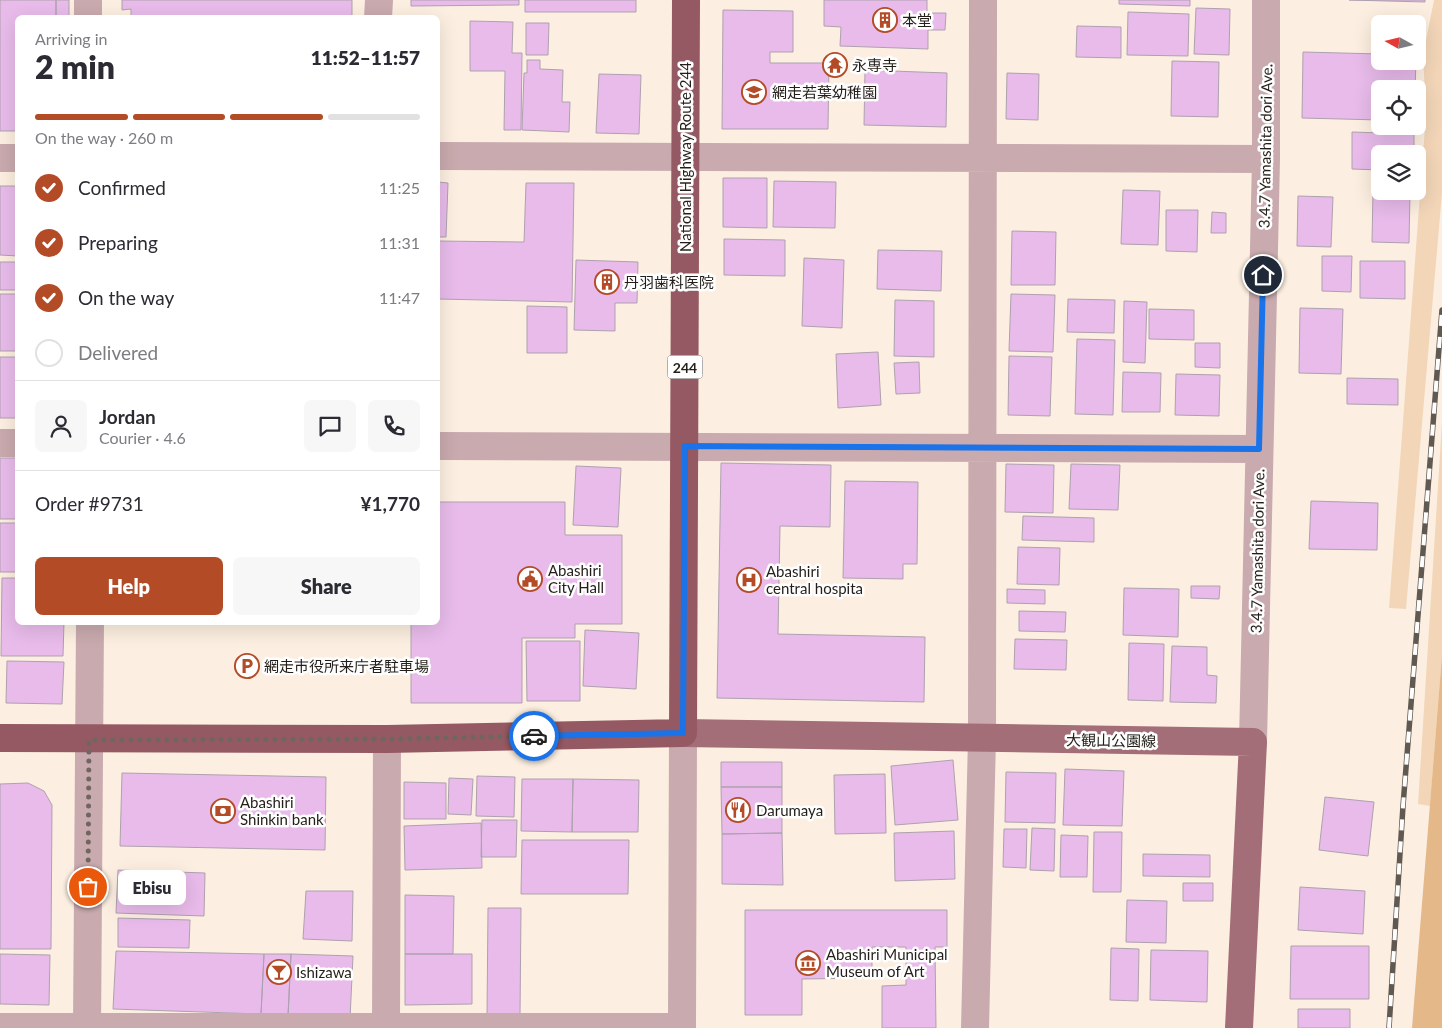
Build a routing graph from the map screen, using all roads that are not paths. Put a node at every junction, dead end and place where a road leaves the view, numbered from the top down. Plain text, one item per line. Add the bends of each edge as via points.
1 (88, 0) edge
2 (379, 0) edge
3 (686, 0) edge
4 (984, 0) edge
5 (1266, 0) edge
6 (88, 15) edge
7 (378, 15) edge
8 (440, 156) edge
9 (685, 157) junction
10 (0, 158) edge
11 (15, 158) edge
12 (983, 158) junction
13 (1266, 159) junction
14 (0, 443) edge
15 (15, 443) edge
16 (440, 446) edge
17 (685, 446) junction
18 (982, 448) junction
19 (1259, 449) junction
20 (90, 625) edge
21 (683, 733) junction
22 (0, 738) edge
23 (982, 738) junction
24 (387, 739) junction
25 (89, 740) junction
26 (1254, 742) junction
27 (0, 1027) edge
28 (87, 1028) edge
29 (386, 1028) edge
30 (682, 1028) edge
31 (975, 1028) edge
32 (1238, 1028) edge

1 - 6 street
2 - 7 street
3 - 9 highway, National Highway Route 244 / 244
4 - 12 street
5 - 13 street, 3.4.7 Yamashita dori Ave.
8 - 9 street
9 - 12 street
9 - 17 highway, National Highway Route 244 / 244
10 - 11 street
12 - 13 street
12 - 18 street
13 - 19 street, 3.4.7 Yamashita dori Ave.
14 - 15 street
16 - 17 street
17 - 18 street
17 - 21 highway, National Highway Route 244 / 244
18 - 19 street
18 - 23 street
19 - 26 street, 3.4.7 Yamashita dori Ave.
20 - 25 street
21 - 23 main road, 大観山公園線
21 - 24 highway
21 - 30 street
22 - 25 highway
23 - 26 main road, 大観山公園線
23 - 31 street
24 - 25 highway
24 - 29 street
25 - 28 street
26 - 32 main road
27 - 28 street
28 - 29 street
29 - 30 street

